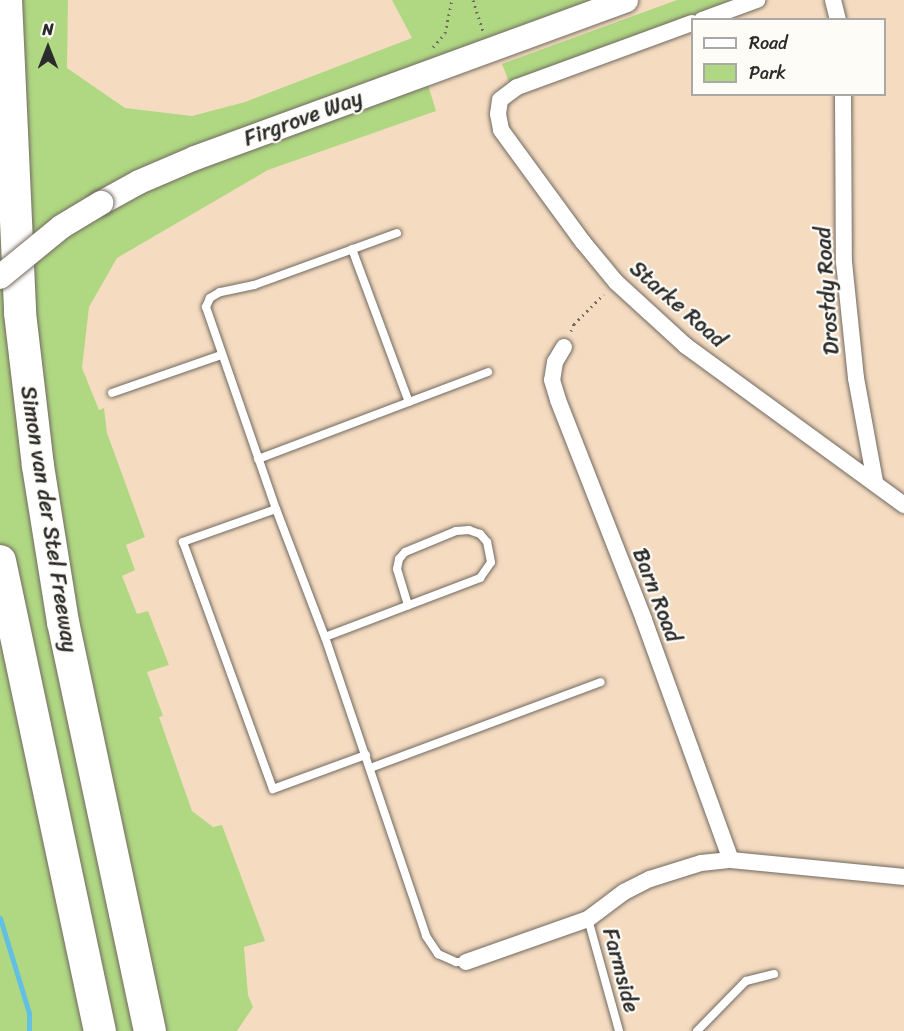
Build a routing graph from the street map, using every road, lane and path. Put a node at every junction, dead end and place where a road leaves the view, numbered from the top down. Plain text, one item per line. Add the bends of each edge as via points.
1 (6, 0) edge
2 (452, 0) edge
3 (473, 0) edge
4 (626, 0) edge
5 (757, 0) edge
6 (833, 0) edge
7 (708, 18) edge
8 (838, 18) edge
9 (691, 24) edge
10 (484, 35) dead end
11 (430, 54) dead end
12 (843, 96) edge
13 (397, 233) dead end
14 (352, 249) junction
15 (0, 277) edge
16 (616, 282) junction
17 (564, 347) joint
18 (221, 355) junction
19 (488, 372) dead end
20 (112, 393) dead end
21 (409, 402) junction
22 (258, 459) junction
23 (875, 482) junction
24 (904, 505) edge
25 (276, 509) junction
26 (0, 561) edge
27 (408, 605) junction
28 (325, 637) junction
29 (601, 682) dead end
30 (366, 755) junction
31 (370, 768) junction
32 (731, 860) junction
33 (904, 878) edge
34 (588, 919) junction
35 (466, 962) joint
36 (774, 974) dead end
37 (100, 1031) edge
38 (150, 1031) edge
39 (619, 1031) edge
40 (697, 1031) edge

1 - 38 highway, Simon van der Stel Freeway via 20,313 38,466 65,633
2 - 11 path via 445,33
3 - 10 path
4 - 15 street, Firgrove Way, bridge via 195,158 140,182 61,227
5 - 7 street
6 - 8 street
9 - 16 street, Starke Road via 517,87 500,100 501,130
12 - 23 street, Drostdy Road via 844,262 856,378
13 - 14 lane
14 - 18 lane via 210,298 207,317
14 - 21 lane
16 - 17 path via 574,324
16 - 23 street, Starke Road via 686,346
17 - 32 street, Barn Road via 555,362 552,380 558,400
18 - 20 lane
18 - 22 lane
19 - 21 lane
21 - 22 lane
22 - 25 lane
23 - 24 street, Starke Road
25 - 28 lane
25 - 30 lane via 183,542 191,565 273,789
26 - 37 highway
27 - 27 lane via 480,578 491,562 488,542 480,534 456,531 405,552 397,569
27 - 28 lane
28 - 30 lane
29 - 31 lane
30 - 31 lane
31 - 35 lane via 426,936 438,954
32 - 33 street
32 - 34 street via 701,863 650,879 624,892
34 - 35 street
34 - 39 lane, Farmside
36 - 40 lane via 746,981

